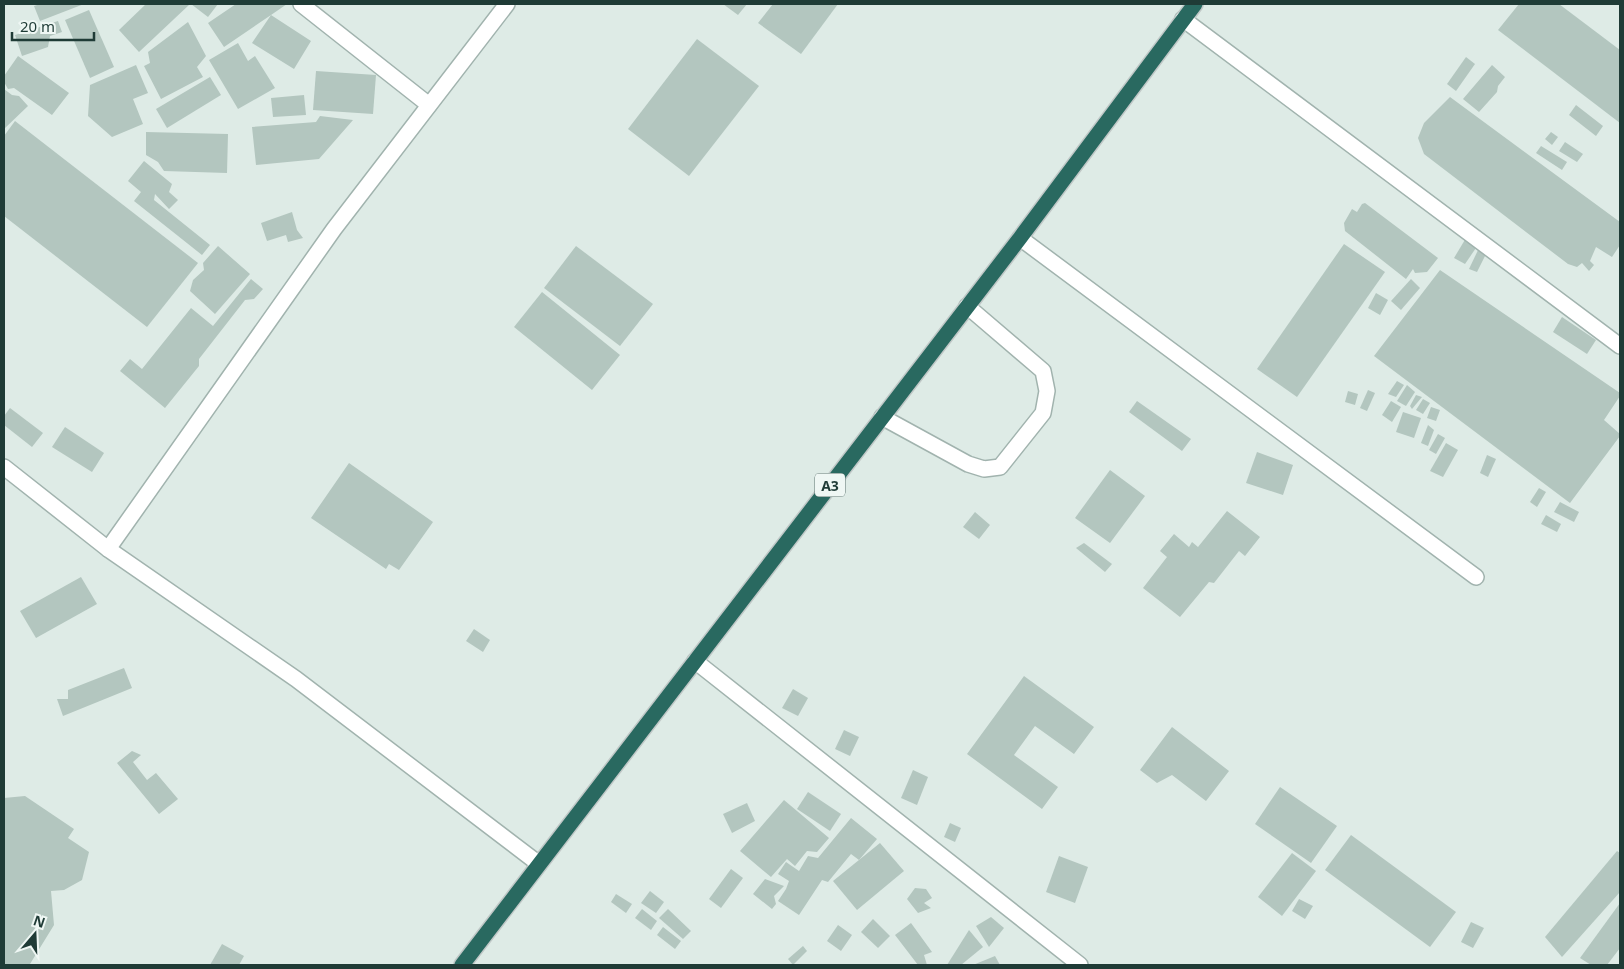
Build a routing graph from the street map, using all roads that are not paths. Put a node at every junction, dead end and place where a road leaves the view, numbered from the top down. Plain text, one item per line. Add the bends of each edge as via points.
1 (301, 4) edge
2 (507, 4) edge
3 (1195, 4) edge
4 (1183, 19) junction
5 (429, 105) junction
6 (1020, 238) junction
7 (967, 306) junction
8 (1620, 346) edge
9 (882, 417) junction
10 (4, 468) edge
11 (108, 549) junction
12 (1476, 577) dead end
13 (695, 661) junction
14 (540, 864) junction
15 (462, 965) edge
16 (1080, 965) edge

1 - 5 street
2 - 5 street
3 - 4 highway, A3
4 - 6 highway, A3
4 - 8 street
5 - 11 street via 334,229
6 - 7 highway, A3
6 - 12 street
7 - 9 highway, A3
7 - 9 street via 1043,371 1047,392 1043,413 1000,467 984,469 968,464
9 - 13 highway, A3
10 - 11 street
11 - 14 street via 296,679
13 - 14 highway, A3
13 - 16 street
14 - 15 highway, A3

